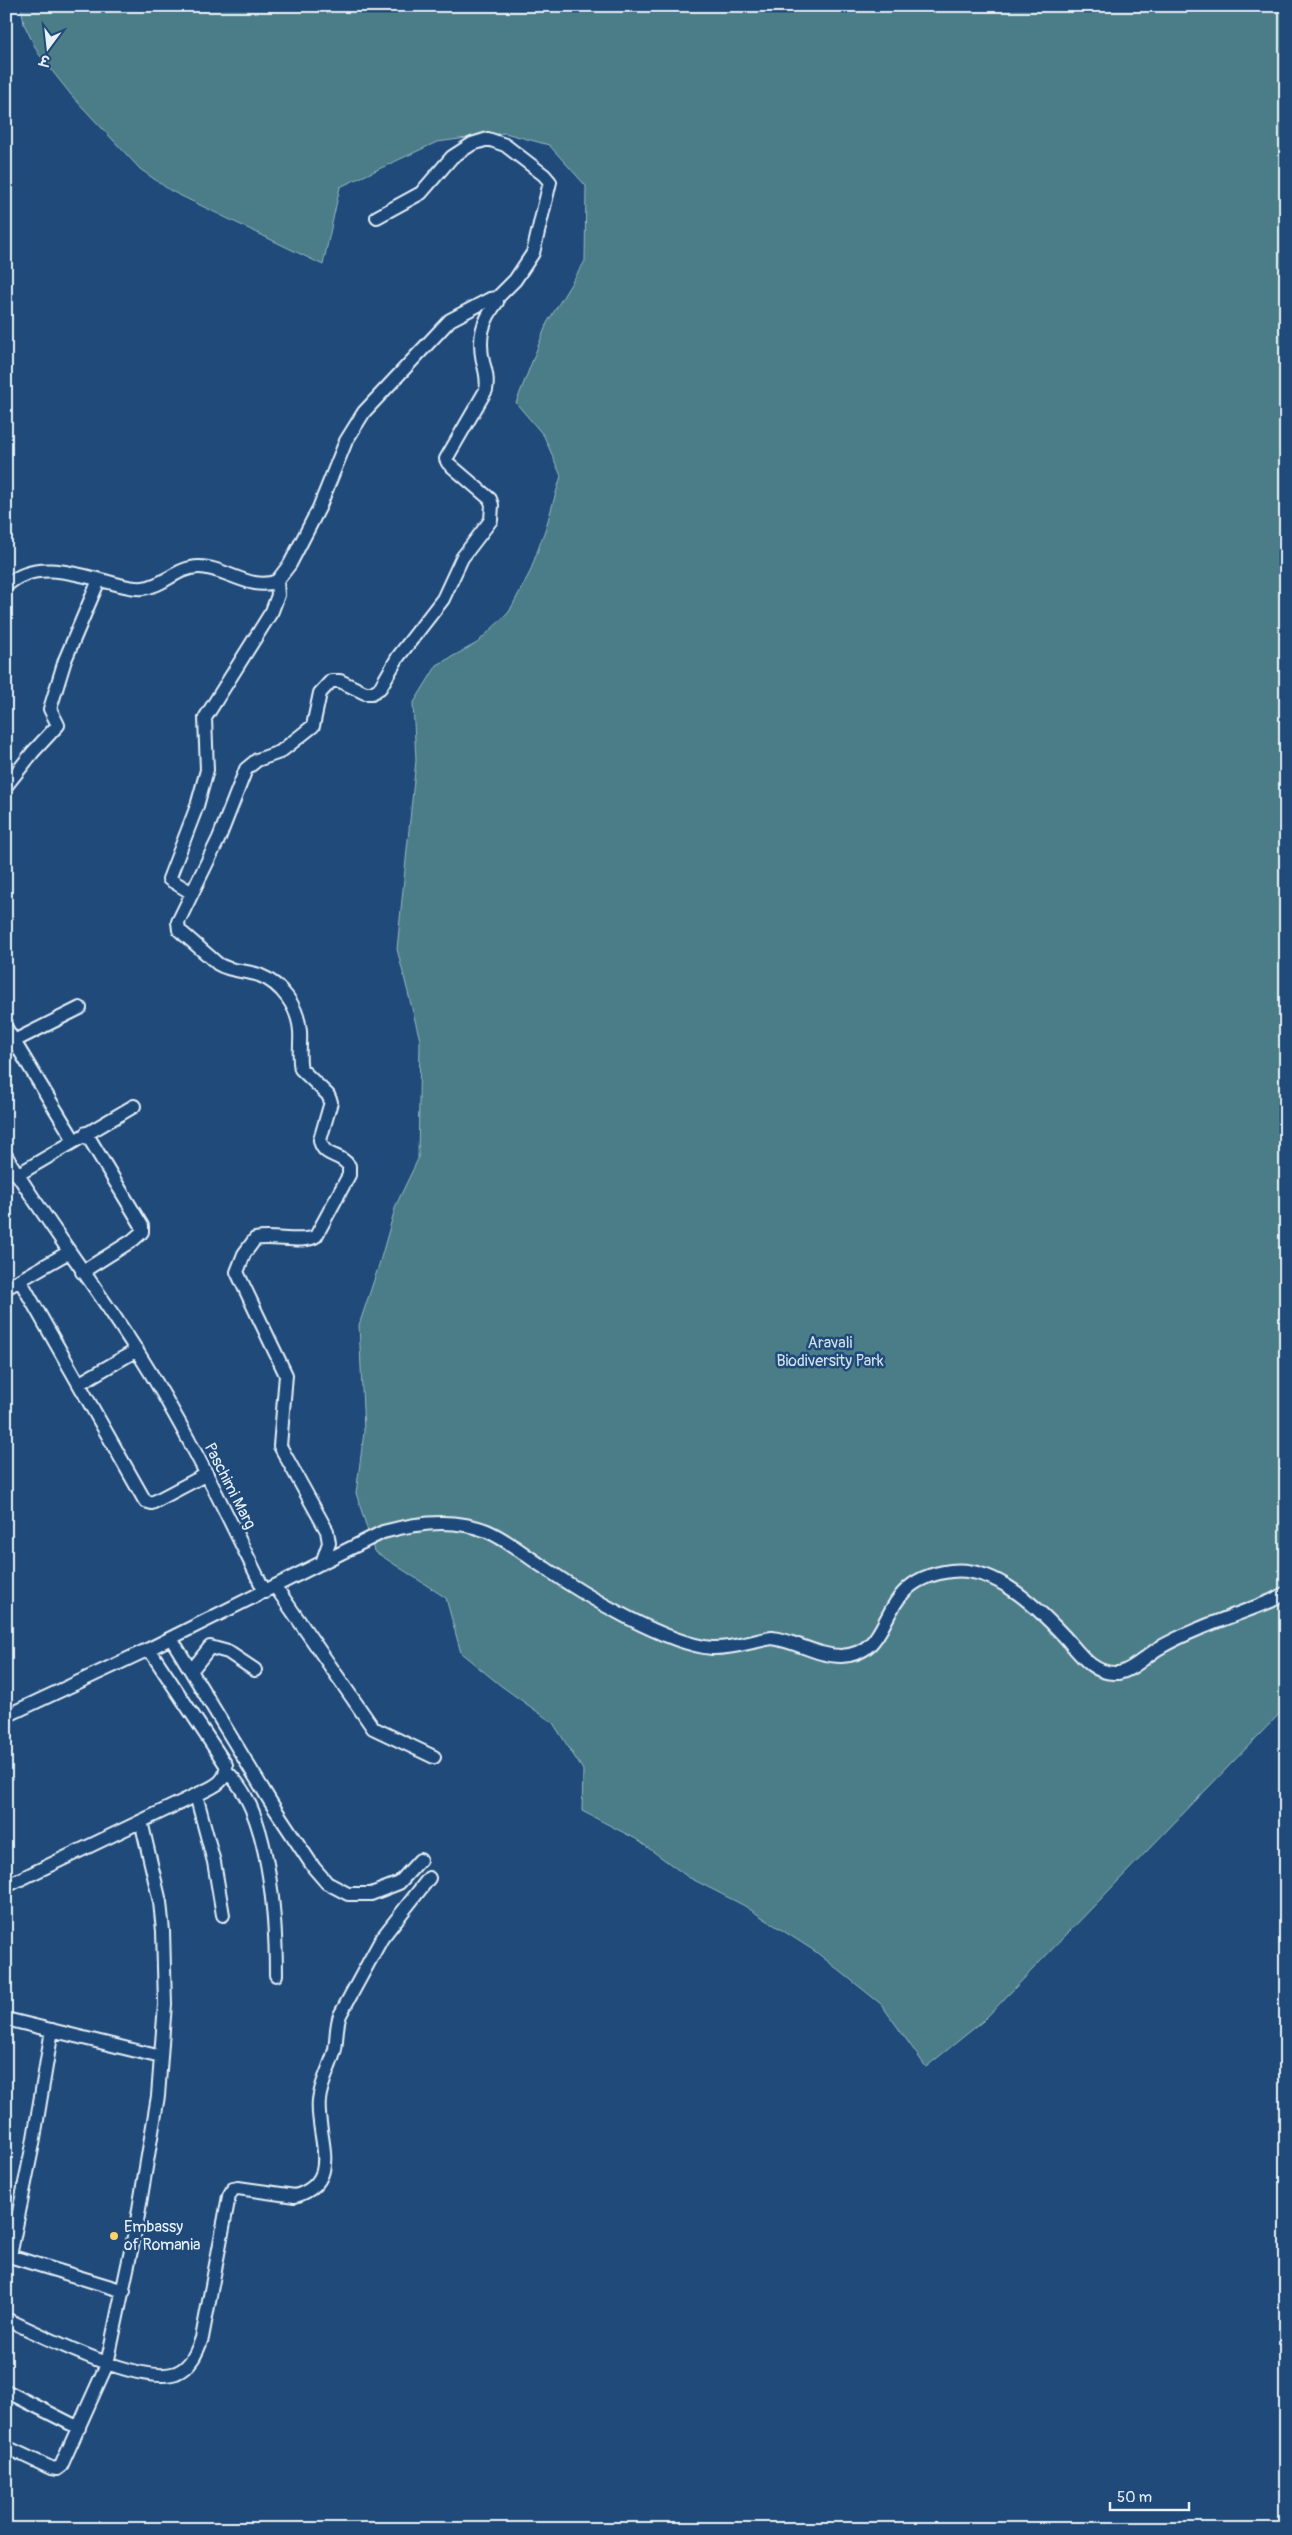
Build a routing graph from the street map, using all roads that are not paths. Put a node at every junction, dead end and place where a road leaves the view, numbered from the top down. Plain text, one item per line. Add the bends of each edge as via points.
1 (377, 217) dead end
2 (497, 298) junction
3 (99, 580) junction
4 (277, 581) junction
5 (6, 586) edge
6 (6, 786) edge
7 (192, 893) junction
8 (80, 1008) dead end
9 (6, 1028) edge
10 (14, 1042) junction
11 (134, 1106) dead end
12 (86, 1133) junction
13 (74, 1140) junction
14 (6, 1156) edge
15 (18, 1175) junction
16 (69, 1252) junction
17 (82, 1272) junction
18 (20, 1280) junction
19 (6, 1288) edge
20 (137, 1350) junction
21 (80, 1383) junction
22 (206, 1474) junction
23 (322, 1563) junction
24 (270, 1589) junction
25 (1286, 1593) edge
26 (170, 1638) junction
27 (149, 1649) junction
28 (255, 1670) dead end
29 (191, 1671) junction
30 (6, 1716) edge
31 (434, 1757) dead end
32 (227, 1772) junction
33 (196, 1795) junction
34 (141, 1822) junction
35 (420, 1860) dead end
36 (429, 1878) dead end
37 (6, 1886) edge
38 (223, 1915) dead end
39 (276, 1975) dead end
40 (6, 2019) edge
41 (52, 2030) junction
42 (161, 2057) junction
43 (8, 2256) edge
44 (124, 2291) junction
45 (6, 2319) edge
46 (107, 2364) junction
47 (6, 2391) edge
48 (79, 2428) junction
49 (6, 2447) edge

1 - 2 street via 421,193 452,157 472,144 488,139 505,144 548,178 550,188 533,253 515,280
2 - 4 street via 450,320 364,412 346,442 290,564
2 - 7 street via 480,332 486,390 446,459 490,499 491,520 462,558 443,599 398,657 380,688 365,693 340,681 331,681 320,693 313,726 280,752 257,760 246,769
3 - 4 street via 142,588 179,571 201,567 261,584
3 - 5 street via 68,571 44,571 26,574
3 - 6 street via 64,660 50,709 58,724
4 - 7 street via 276,604 205,718 207,770 169,879
7 - 23 street via 178,922 178,930 218,964 264,978 289,999 298,1020 302,1069 331,1102 321,1146 349,1166 348,1175 316,1236 307,1239 255,1239 237,1272 286,1375 280,1446 327,1531 328,1543
8 - 10 street
9 - 10 street
10 - 13 street
11 - 12 street
12 - 13 street
12 - 17 street via 142,1226 142,1232
13 - 15 street
14 - 15 street, Paschimi Marg
15 - 16 street, Paschimi Marg
16 - 17 street, Paschimi Marg
16 - 18 street
17 - 20 street, Paschimi Marg
18 - 19 street
18 - 21 street
20 - 21 street
20 - 22 street, Paschimi Marg
21 - 22 street via 147,1503
22 - 24 street, Paschimi Marg
23 - 24 street
23 - 25 street via 383,1532 400,1527 425,1524 472,1527 502,1539 547,1570 654,1630 712,1648 772,1638 841,1656 856,1654 875,1640 902,1593 916,1581 943,1572 970,1570 989,1575 1010,1588 1092,1665 1106,1673 1120,1673 1160,1648
24 - 26 street
24 - 31 street, Paschimi Marg via 373,1728
26 - 27 street
26 - 29 street
27 - 30 street
27 - 32 street via 222,1758
28 - 29 street via 228,1652 210,1647
29 - 35 street via 273,1806 327,1883 348,1894 371,1894 399,1883
32 - 33 street via 223,1780
32 - 39 street via 240,1787 254,1817 262,1846 275,1920
33 - 34 street
33 - 38 street via 214,1862
34 - 37 street
34 - 42 street via 160,1902 163,1930 165,2004
36 - 46 street via 382,1938 340,2015 335,2047 319,2100 325,2165 320,2181 295,2196 238,2188 231,2192 226,2204 202,2338 188,2366 164,2375
40 - 41 street
41 - 42 street
41 - 43 street via 33,2144
42 - 44 street via 156,2105
43 - 44 street
44 - 46 street
45 - 46 street
46 - 48 street
47 - 48 street
48 - 49 street via 64,2462 57,2469

